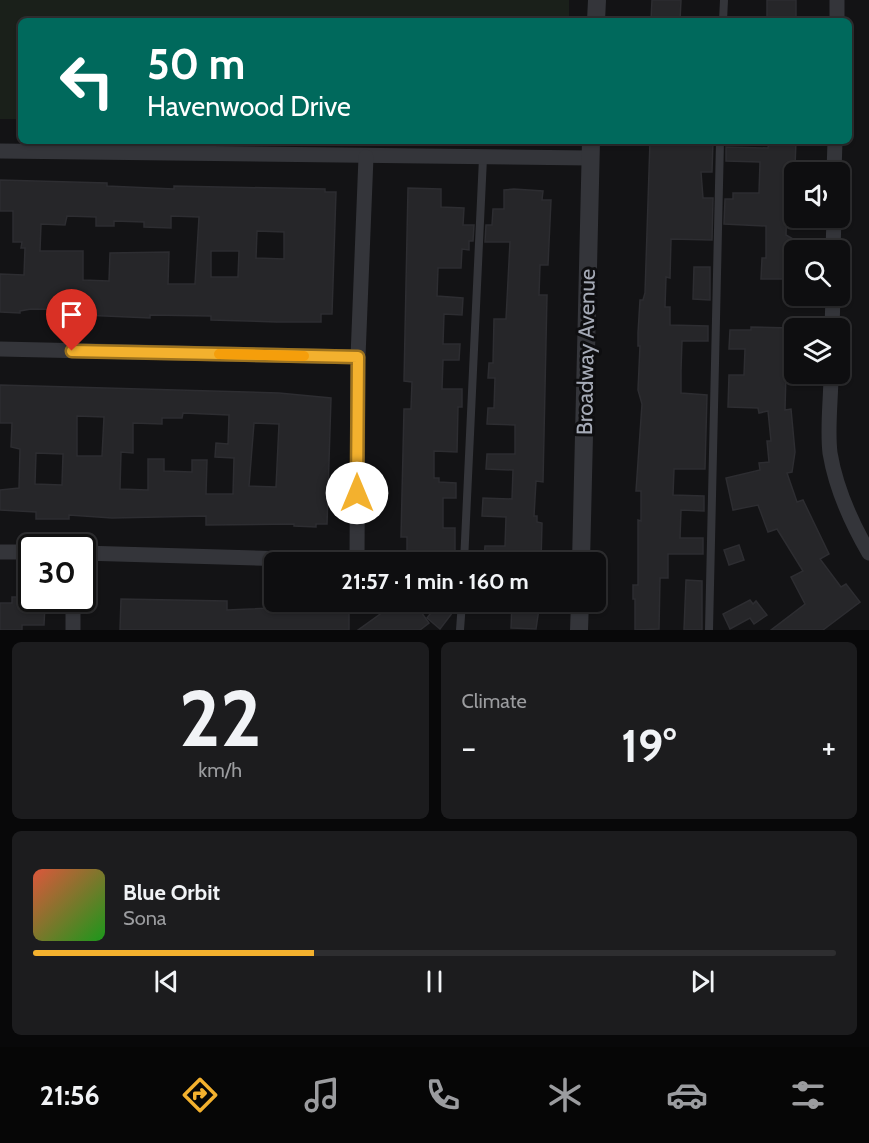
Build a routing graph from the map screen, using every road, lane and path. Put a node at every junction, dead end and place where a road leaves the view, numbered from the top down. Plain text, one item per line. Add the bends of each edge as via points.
1 (597, 0) edge
2 (724, 0) edge
3 (837, 0) edge
4 (596, 18) edge
5 (723, 18) edge
6 (837, 18) edge
7 (720, 144) edge
8 (835, 144) edge
9 (591, 150) edge
10 (0, 151) edge
11 (366, 157) junction
12 (483, 158) junction
13 (834, 162) edge
14 (0, 349) edge
15 (358, 357) junction
16 (831, 384) edge
17 (0, 552) edge
18 (18, 552) edge
19 (464, 552) edge
20 (581, 552) edge
21 (96, 553) edge
22 (869, 554) edge
23 (73, 612) edge
24 (461, 612) edge
25 (580, 612) edge
26 (73, 630) edge
27 (460, 630) edge
28 (579, 630) edge
29 (709, 630) edge

1 - 4 street
2 - 5 lane
3 - 6 street
7 - 29 lane
8 - 13 street
9 - 12 street
9 - 20 street, Broadway Avenue
10 - 11 street
11 - 12 street
11 - 15 street
12 - 19 lane
14 - 15 street
15 - 21 street via 357,561
16 - 22 street via 830,452 852,524
17 - 18 street
23 - 26 street
24 - 27 lane
25 - 28 street

